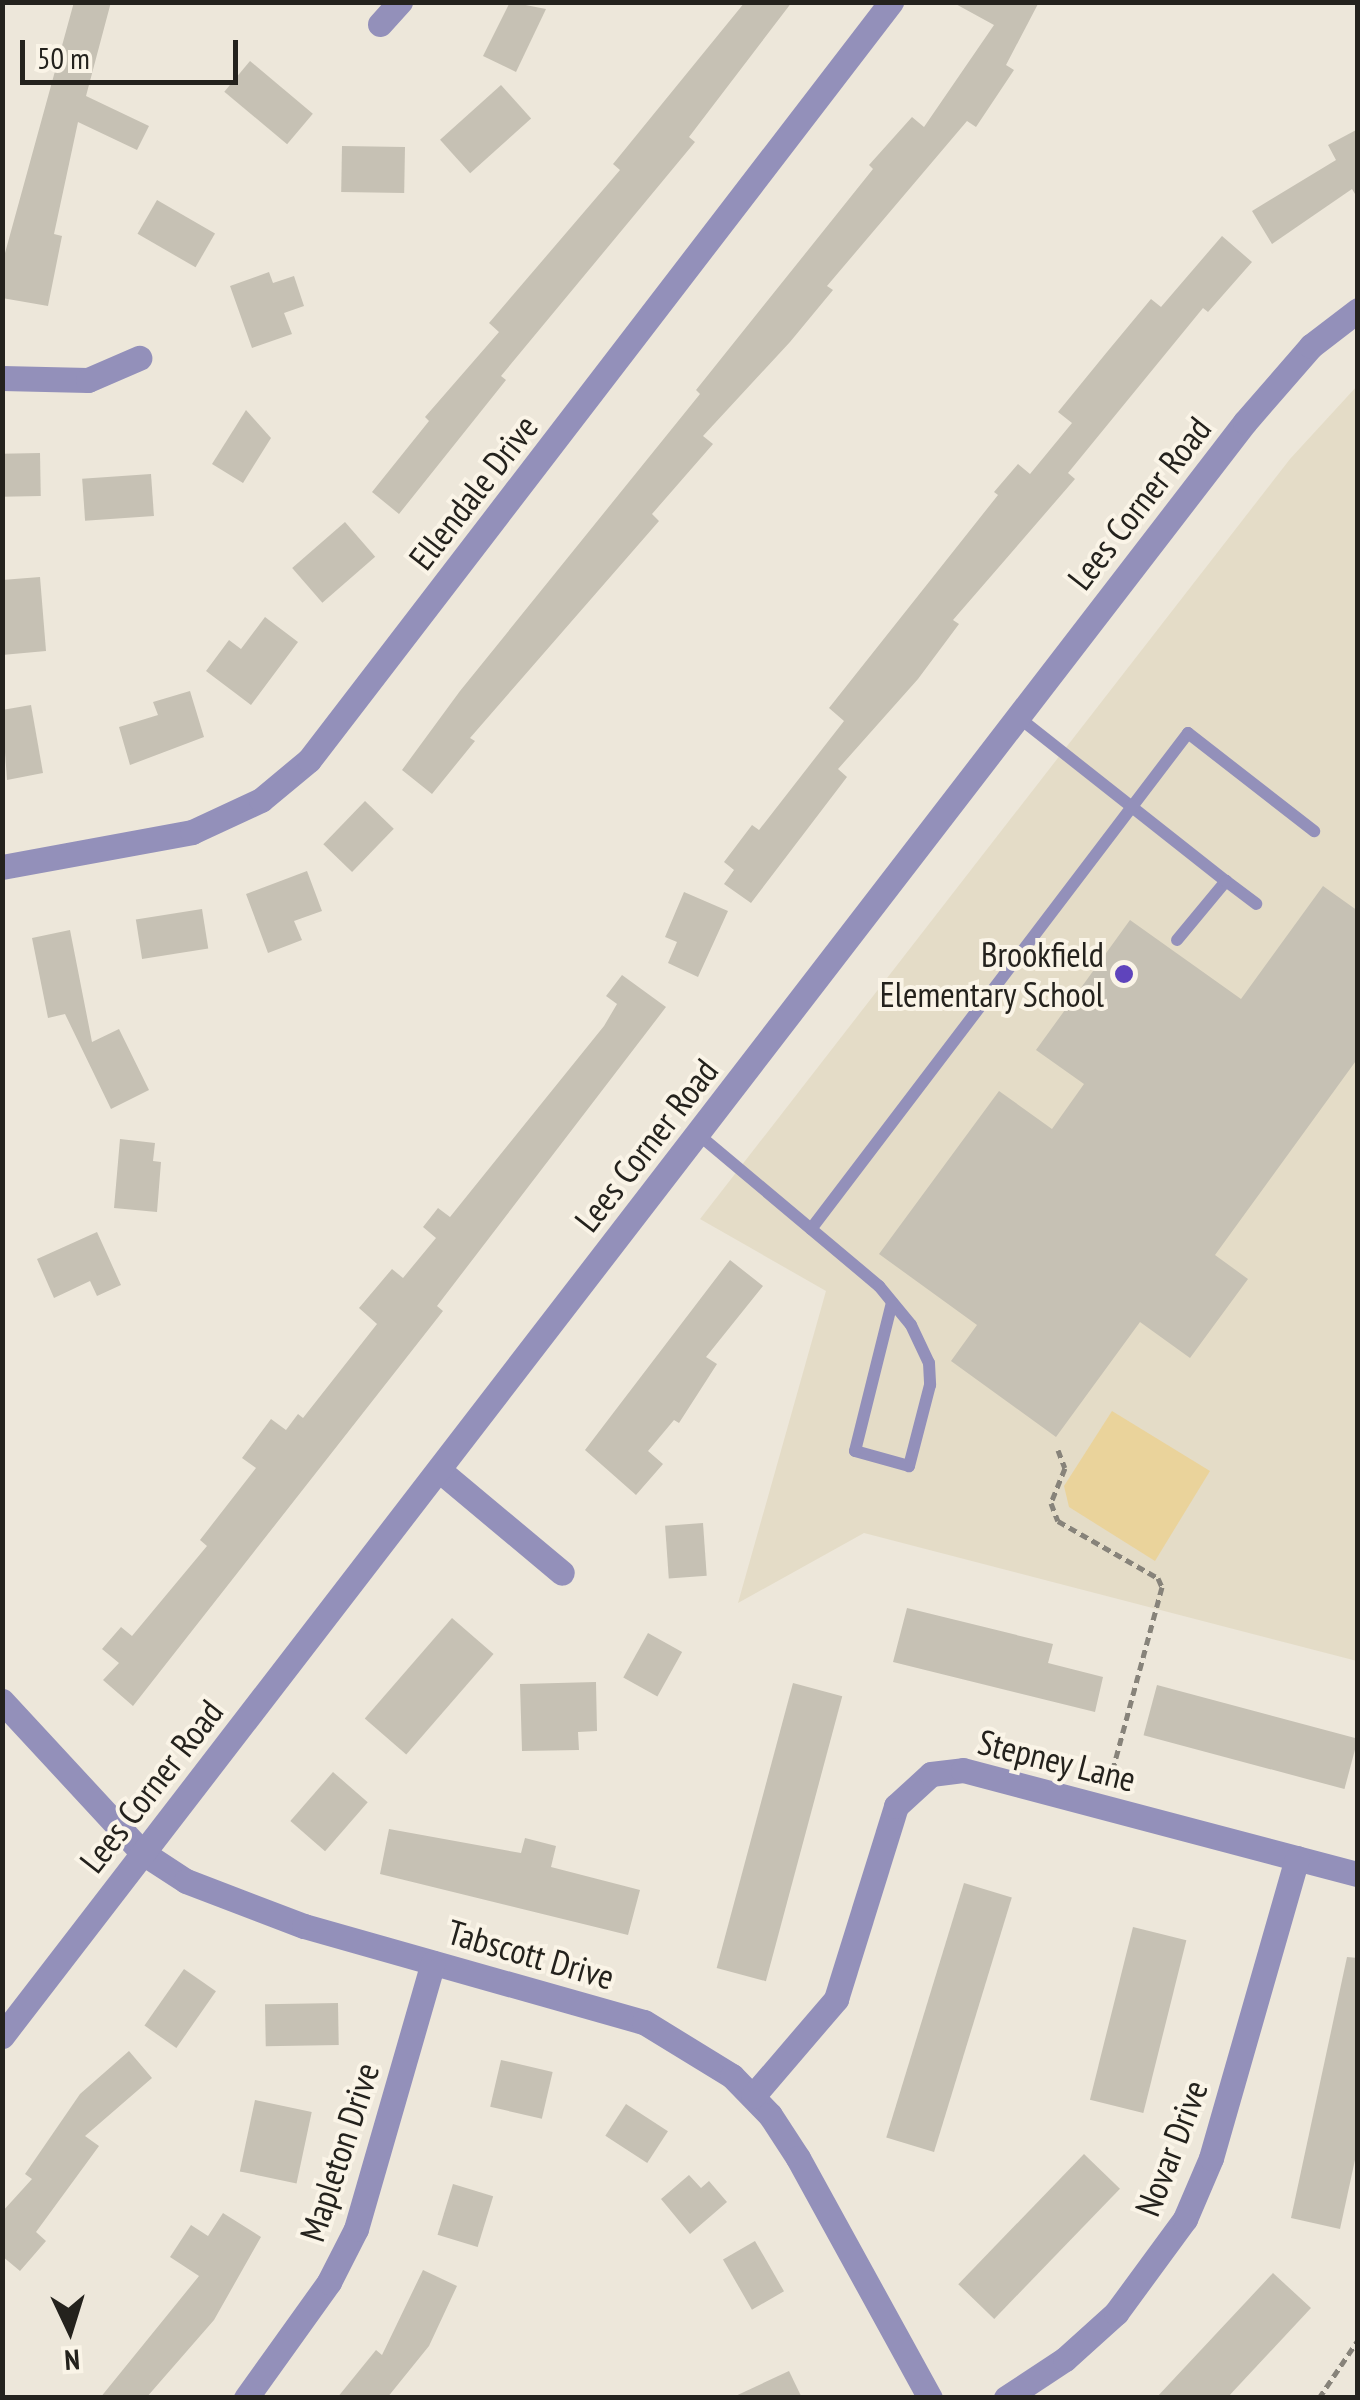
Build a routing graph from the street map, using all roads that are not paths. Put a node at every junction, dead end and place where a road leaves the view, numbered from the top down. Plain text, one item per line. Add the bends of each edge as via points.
1 (400, 2) edge
2 (891, 2) edge
3 (380, 24) dead end
4 (1358, 310) edge
5 (139, 358) dead end
6 (2, 378) edge
7 (1018, 717) junction
8 (1133, 807) junction
9 (1314, 831) dead end
10 (2, 866) edge
11 (1226, 881) junction
12 (1256, 904) dead end
13 (1177, 940) dead end
14 (699, 1135) junction
15 (811, 1229) junction
16 (892, 1303) junction
17 (439, 1470) junction
18 (562, 1573) dead end
19 (2, 1702) edge
20 (143, 1853) junction
21 (1297, 1858) junction
22 (1358, 1874) edge
23 (432, 1963) junction
24 (2, 2036) edge
25 (753, 2096) junction
26 (246, 2398) edge
27 (930, 2398) edge
28 (1006, 2398) edge

1 - 3 street
2 - 10 street, Ellendale Drive via 309,760 261,800 192,832
4 - 7 street, Lees Corner Road via 1288,370
5 - 6 street via 88,380
7 - 8 lane
7 - 14 street, Lees Corner Road
8 - 9 lane via 1188,734
8 - 11 lane
8 - 15 lane
11 - 12 lane
11 - 13 lane
14 - 15 lane
14 - 17 street, Lees Corner Road
15 - 16 lane
16 - 16 lane via 855,1451 909,1466 930,1385 928,1362
17 - 18 street
17 - 20 street, Lees Corner Road
19 - 20 street, Tabscott Drive
20 - 23 street, Tabscott Drive via 228,1903
20 - 24 street, Lees Corner Road
21 - 22 street, Stepney Lane
21 - 25 street, Stepney Lane via 963,1770 931,1774 896,1806 836,2000
21 - 28 street, Novar Drive via 1211,2158 1185,2219 1160,2261 1104,2326
23 - 25 street, Tabscott Drive via 644,2022 692,2046
23 - 26 street, Mapleton Drive via 356,2229 329,2282
25 - 27 street, Tabscott Drive via 798,2158

